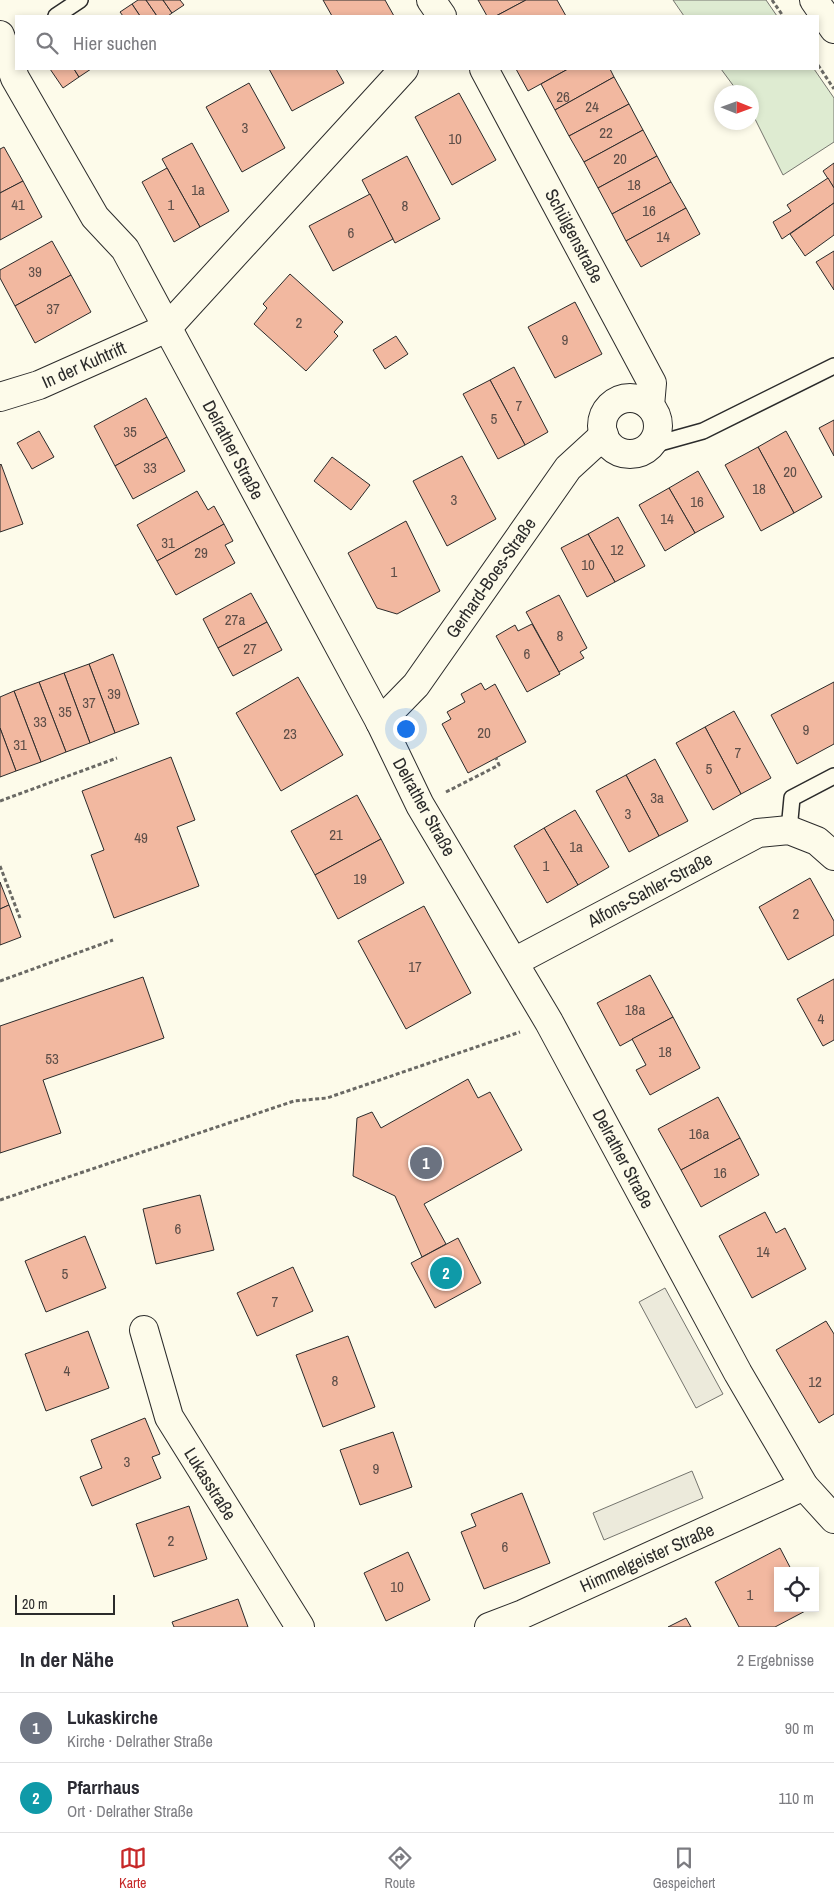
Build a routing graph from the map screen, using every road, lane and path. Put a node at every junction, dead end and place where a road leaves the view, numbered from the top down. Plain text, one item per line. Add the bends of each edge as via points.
1 (80, 0) edge
2 (431, 0) edge
3 (772, 0) edge
4 (814, 0) edge
5 (58, 15) edge
6 (441, 15) edge
7 (782, 15) edge
8 (834, 29) edge
9 (7, 43) edge
10 (819, 67) edge
11 (403, 70) edge
12 (485, 70) edge
13 (834, 89) edge
14 (167, 328) junction
15 (834, 366) edge
16 (0, 397) edge
17 (650, 406) junction
18 (604, 435) junction
19 (649, 446) junction
20 (380, 722) junction
21 (117, 758) dead end
22 (496, 758) dead end
23 (834, 776) edge
24 (0, 801) edge
25 (420, 805) junction
26 (789, 830) junction
27 (834, 856) edge
28 (0, 866) edge
29 (20, 918) dead end
30 (113, 940) dead end
31 (514, 962) junction
32 (0, 981) edge
33 (549, 1022) junction
34 (0, 1200) edge
35 (144, 1330) dead end
36 (804, 1486) junction
37 (834, 1518) edge
38 (525, 1621) edge
39 (300, 1627) edge
40 (489, 1627) edge

1 - 5 lane
2 - 6 street
3 - 7 path
4 - 8 street
9 - 14 street, Delrather Straße via 16,78 95,217 125,249
10 - 13 path
11 - 14 street
12 - 17 street, Schülgenstraße via 652,383
14 - 16 street, In der Kuhtrift via 39,385
14 - 20 street, Delrather Straße
15 - 19 lane via 703,430
17 - 18 street via 634,398 615,402 604,416
17 - 19 street via 657,430
18 - 19 street via 608,443 624,453 642,451
18 - 20 street, Gerhard-Boes-Straße via 568,468 416,685
20 - 25 street, Delrather Straße
21 - 24 path
22 - 25 path via 499,765
23 - 26 lane via 792,798
25 - 31 street, Delrather Straße
26 - 27 street, Alfons-Sahler-Straße via 817,840
26 - 31 street, Alfons-Sahler-Straße via 758,833
28 - 29 path
30 - 32 path
31 - 33 street, Delrather Straße
33 - 34 path via 327,1098 294,1101
33 - 36 street, Delrather Straße via 738,1373
35 - 39 street, Lukasstraße via 169,1417
36 - 37 street, Delrather Straße
36 - 38 street, Himmelgeister Straße
38 - 40 street, Himmelgeister Straße

